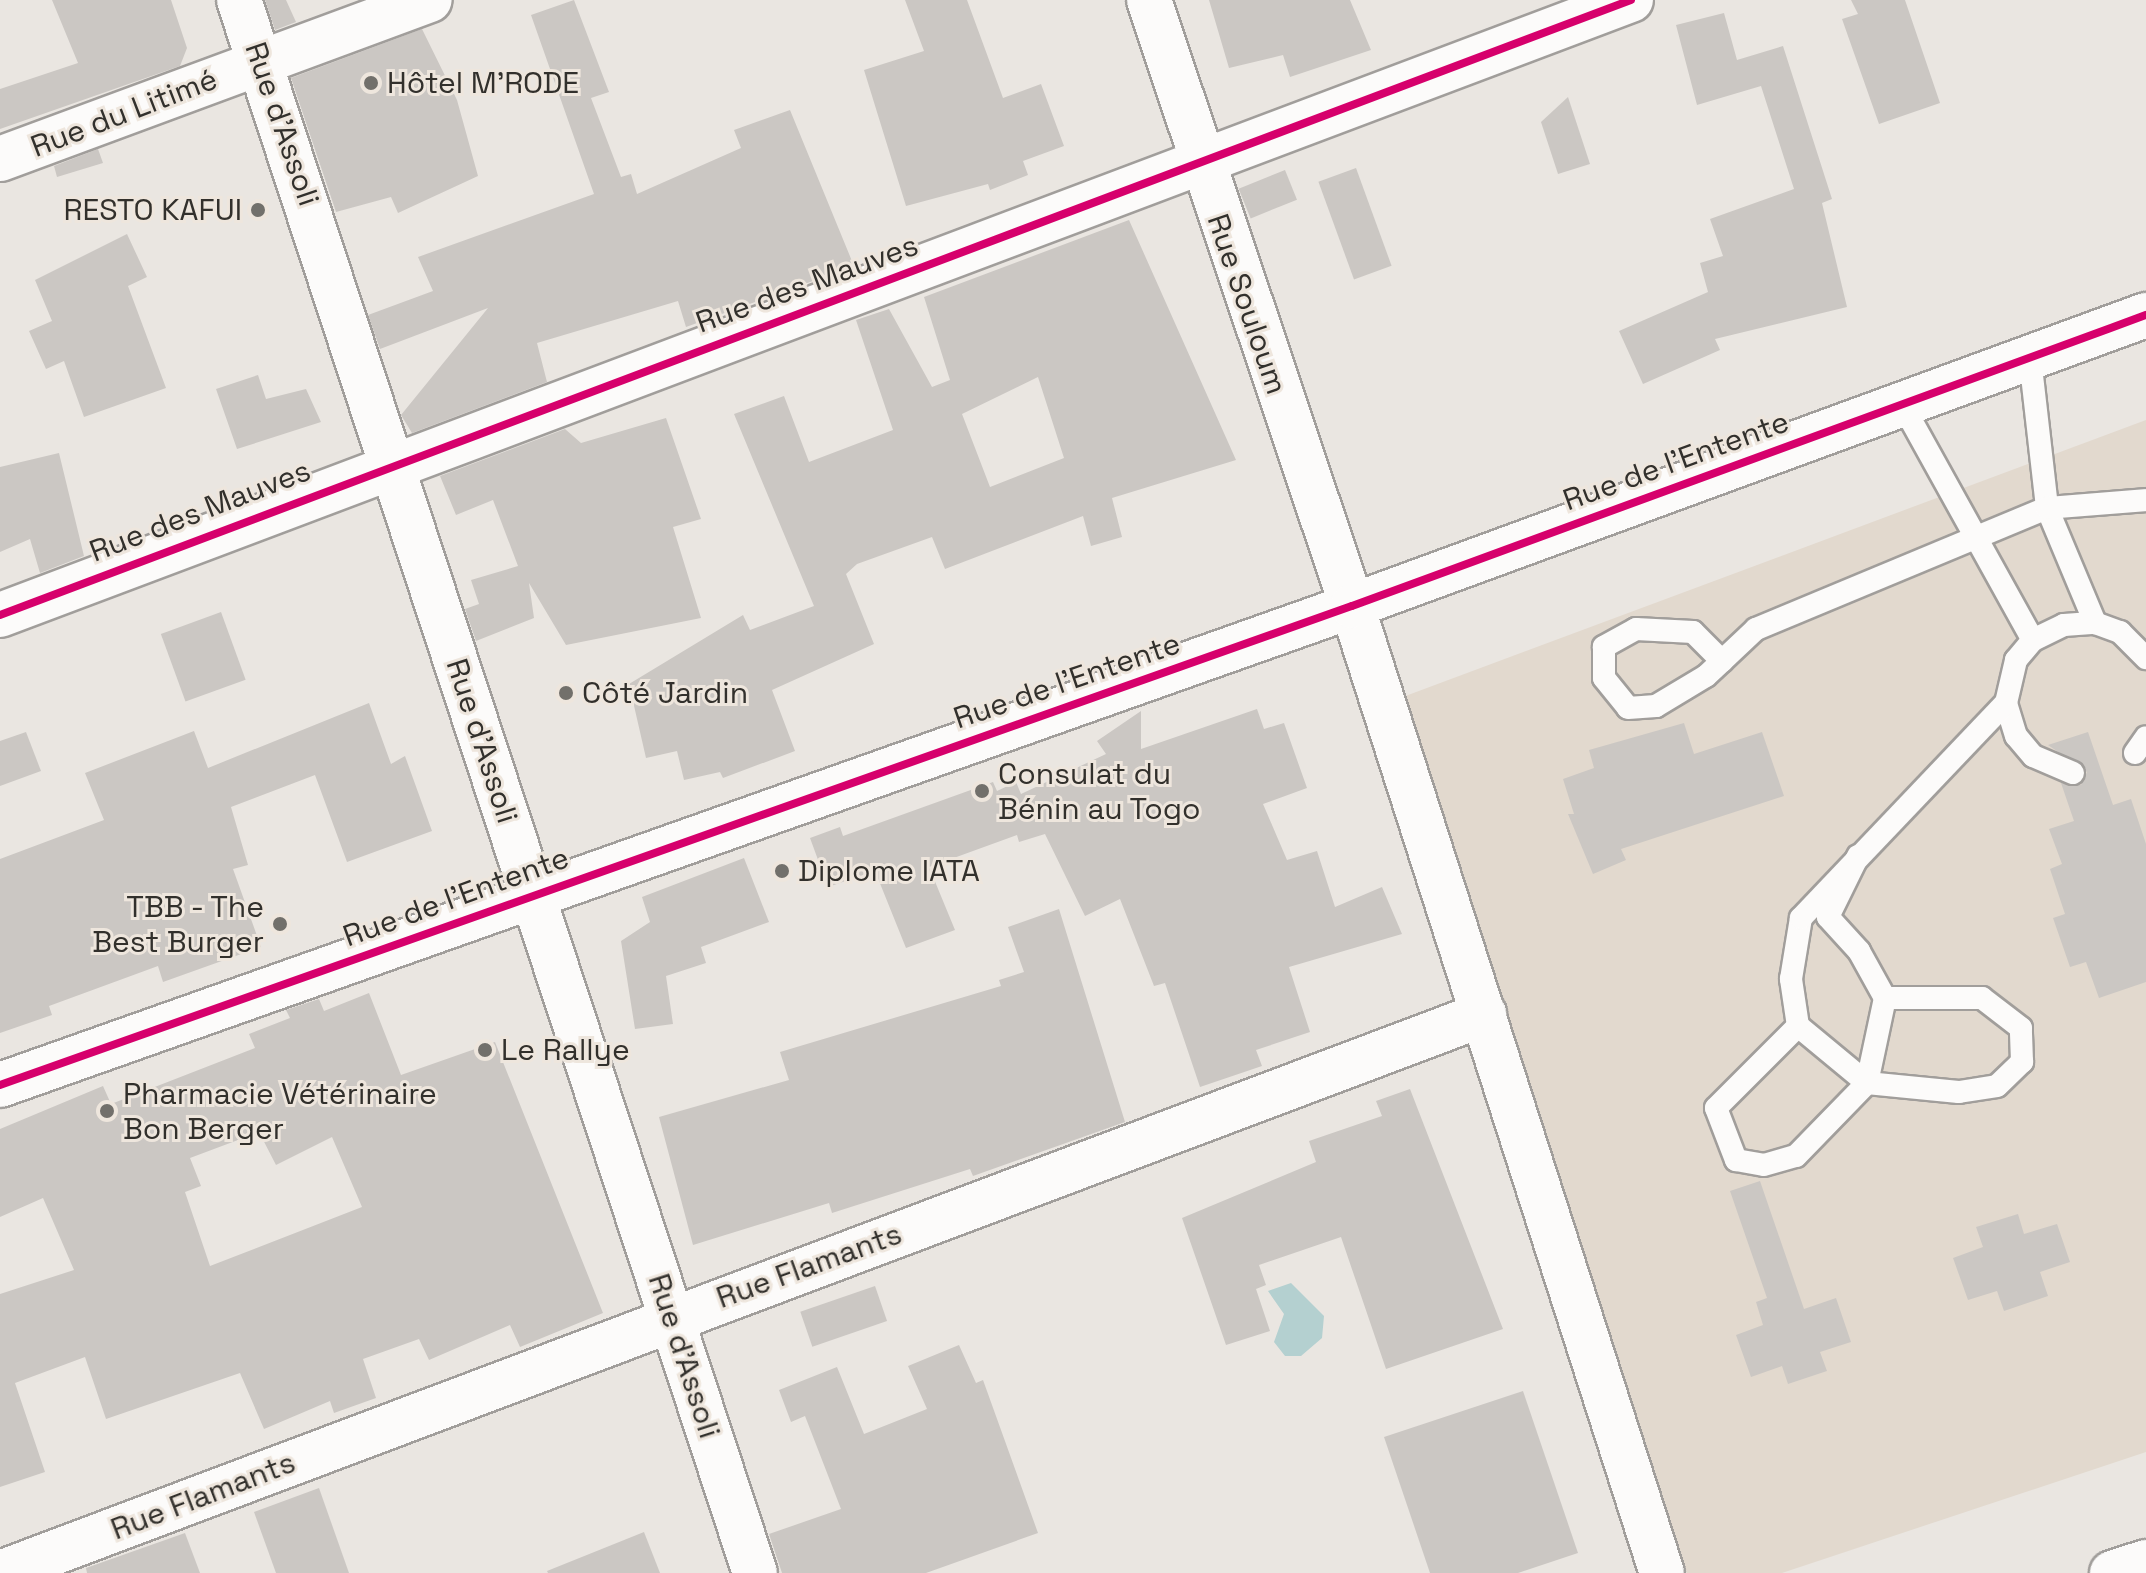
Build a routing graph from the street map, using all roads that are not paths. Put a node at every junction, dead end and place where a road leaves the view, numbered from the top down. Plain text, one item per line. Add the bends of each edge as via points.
1 (239, 0) edge
2 (429, 0) edge
3 (1149, 0) edge
4 (1631, 0) edge
5 (263, 61) junction
6 (0, 159) edge
7 (1199, 164) junction
8 (2146, 315) edge
9 (2030, 358) junction
10 (1902, 404) junction
11 (392, 462) junction
12 (2146, 500) edge
13 (2047, 508) junction
14 (1980, 539) junction
15 (1352, 606) junction
16 (0, 615) edge
17 (2095, 623) junction
18 (2033, 640) junction
19 (2146, 658) edge
20 (1722, 661) junction
21 (2006, 703) junction
22 (2073, 773) dead end
23 (1858, 856) junction
24 (533, 895) junction
25 (1885, 998) junction
26 (1484, 1014) junction
27 (1798, 1026) junction
28 (1867, 1083) junction
29 (0, 1085) edge
30 (672, 1317) junction
31 (2146, 1562) edge
32 (0, 1573) edge
33 (755, 1573) edge
34 (1662, 1573) edge
35 (2112, 1573) edge

1 - 5 main road, Rue d'Assoli
2 - 5 main road, Rue du Litimé
3 - 7 main road, Rue Souloum
4 - 7 main road, Rue des Mauves
5 - 6 main road, Rue du Litimé
5 - 11 main road, Rue d'Assoli
7 - 11 main road, Rue des Mauves
7 - 15 main road, Rue Souloum
8 - 9 main road, Rue de l'Entente
9 - 10 main road, Rue de l'Entente
9 - 13 lane
10 - 14 lane
10 - 15 main road, Rue de l'Entente
11 - 16 main road, Rue des Mauves
11 - 24 main road, Rue d'Assoli
12 - 13 lane
13 - 14 lane
13 - 17 lane
14 - 18 lane
14 - 20 lane via 1756,629
15 - 24 main road, Rue de l'Entente
15 - 26 main road, Rue Souloum
17 - 18 lane via 2064,625
17 - 19 lane via 2120,632
18 - 21 lane via 2016,660
20 - 20 lane via 1693,632 1636,629 1604,647 1604,678 1628,708 1656,706
21 - 22 lane via 2016,736 2033,756
21 - 23 lane
23 - 25 lane via 1828,917 1859,951
23 - 27 lane via 1801,918 1791,979
24 - 29 main road, Rue de l'Entente
24 - 30 main road, Rue d'Assoli
25 - 28 lane
25 - 28 lane via 1982,998 2021,1028 2022,1062 1997,1086 1959,1092
26 - 30 main road, Rue Flamants
26 - 34 main road, Rue Souloum
27 - 28 lane
27 - 28 lane via 1716,1108 1736,1160 1764,1165 1796,1156
30 - 32 main road, Rue Flamants
30 - 33 main road, Rue d'Assoli
31 - 35 main road

